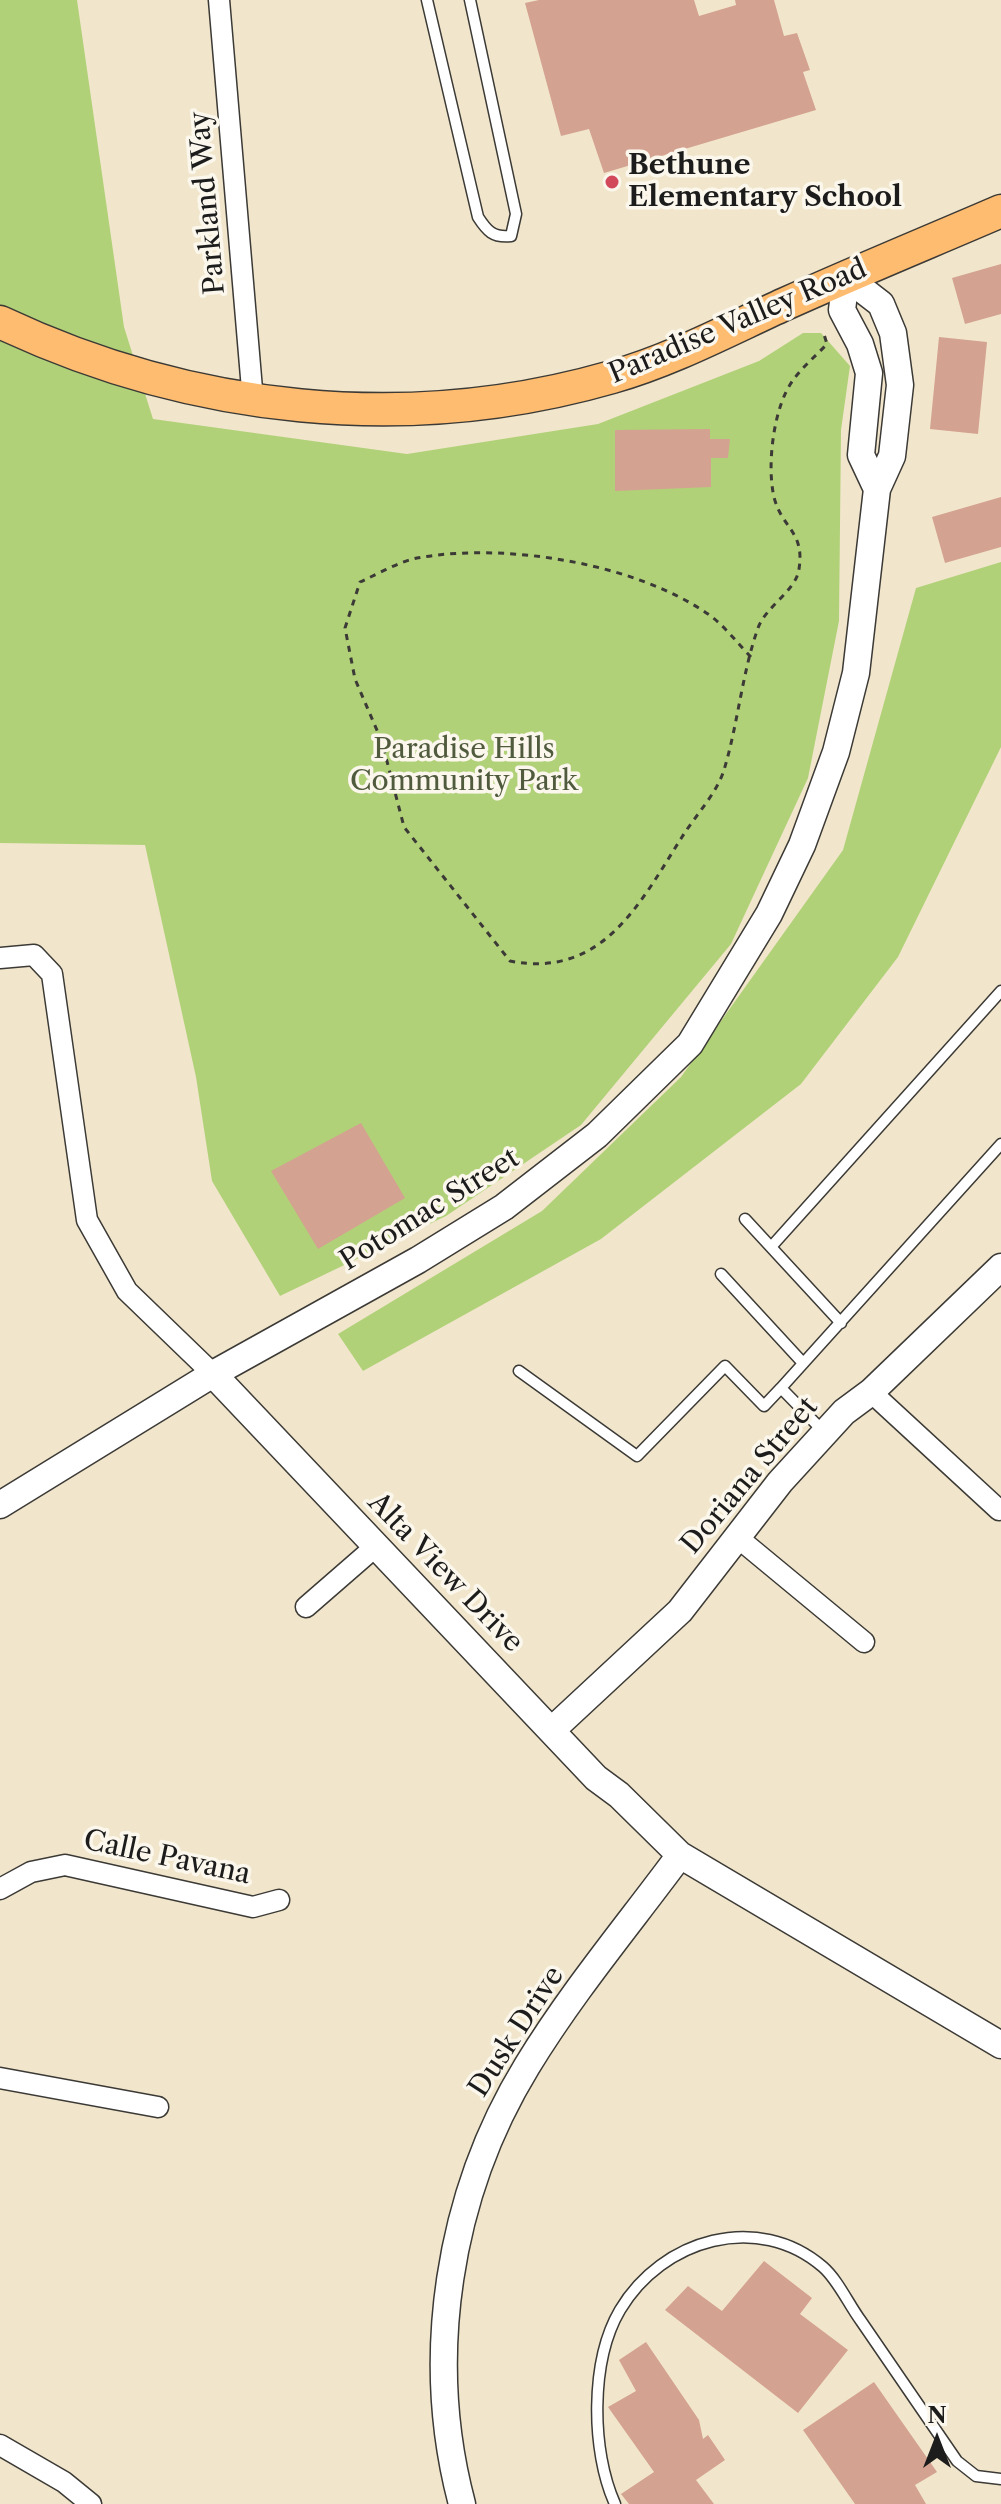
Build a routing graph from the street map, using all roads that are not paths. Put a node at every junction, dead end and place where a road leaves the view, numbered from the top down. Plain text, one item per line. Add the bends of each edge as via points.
1 (219, 0) edge
2 (427, 0) edge
3 (470, 0) edge
4 (1001, 211) edge
5 (846, 277) junction
6 (0, 322) edge
7 (253, 401) junction
8 (877, 489) junction
9 (0, 958) edge
10 (1001, 991) edge
11 (1001, 1144) edge
12 (745, 1219) dead end
13 (771, 1247) junction
14 (1001, 1267) edge
15 (721, 1274) dead end
16 (841, 1323) junction
17 (803, 1363) junction
18 (519, 1371) dead end
19 (213, 1374) junction
20 (781, 1388) junction
21 (871, 1392) junction
22 (824, 1433) junction
23 (0, 1505) edge
24 (999, 1510) dead end
25 (737, 1537) junction
26 (375, 1547) junction
27 (306, 1607) dead end
28 (864, 1642) dead end
29 (552, 1730) junction
30 (680, 1855) junction
31 (0, 1889) edge
32 (279, 1900) dead end
33 (1001, 2045) edge
34 (0, 2078) edge
35 (158, 2107) dead end
36 (0, 2445) edge
37 (1001, 2479) edge
38 (91, 2504) edge
39 (462, 2504) edge
40 (615, 2504) edge

1 - 7 street, Parkland Way
2 - 3 lane via 478,217 488,232 511,236 516,214
4 - 5 main road, Paradise Valley Road
5 - 7 main road, Paradise Valley Road via 678,353 613,377 553,391 480,406 411,409
5 - 8 street, Potomac Street via 842,310 869,373 861,455
5 - 8 street, Potomac Street via 881,304 893,333 900,385 892,456
6 - 7 main road, Paradise Valley Road via 97,363
8 - 19 street, Potomac Street via 856,673 836,752 802,845 769,914 690,1044 597,1135 504,1207
9 - 19 street, Alta View Drive via 34,955 52,974 87,1220 102,1252 127,1291
10 - 13 lane
11 - 16 lane
12 - 13 lane
13 - 16 lane
14 - 21 street, Doriana Street
15 - 17 lane
16 - 17 lane
17 - 20 lane
18 - 20 lane via 637,1456 725,1366 764,1406
19 - 23 street, Potomac Street
19 - 26 street, Alta View Drive
20 - 22 lane
21 - 22 street, Doriana Street
21 - 24 street
22 - 25 street, Doriana Street
25 - 28 street
25 - 29 street, Doriana Street via 680,1611
26 - 27 street
26 - 29 street, Alta View Drive
29 - 30 street, Alta View Drive
30 - 33 street, Alta View Drive
30 - 39 street, Dusk Drive via 526,2067 494,2128 470,2193 453,2263 445,2337 446,2412
31 - 32 street, Calle Pavana via 31,1872 65,1865 253,1907
34 - 35 street
36 - 38 street
37 - 40 lane via 976,2476 957,2461 824,2267 782,2244 752,2236 710,2239 683,2252 649,2276 620,2310 606,2348 597,2414 605,2478

